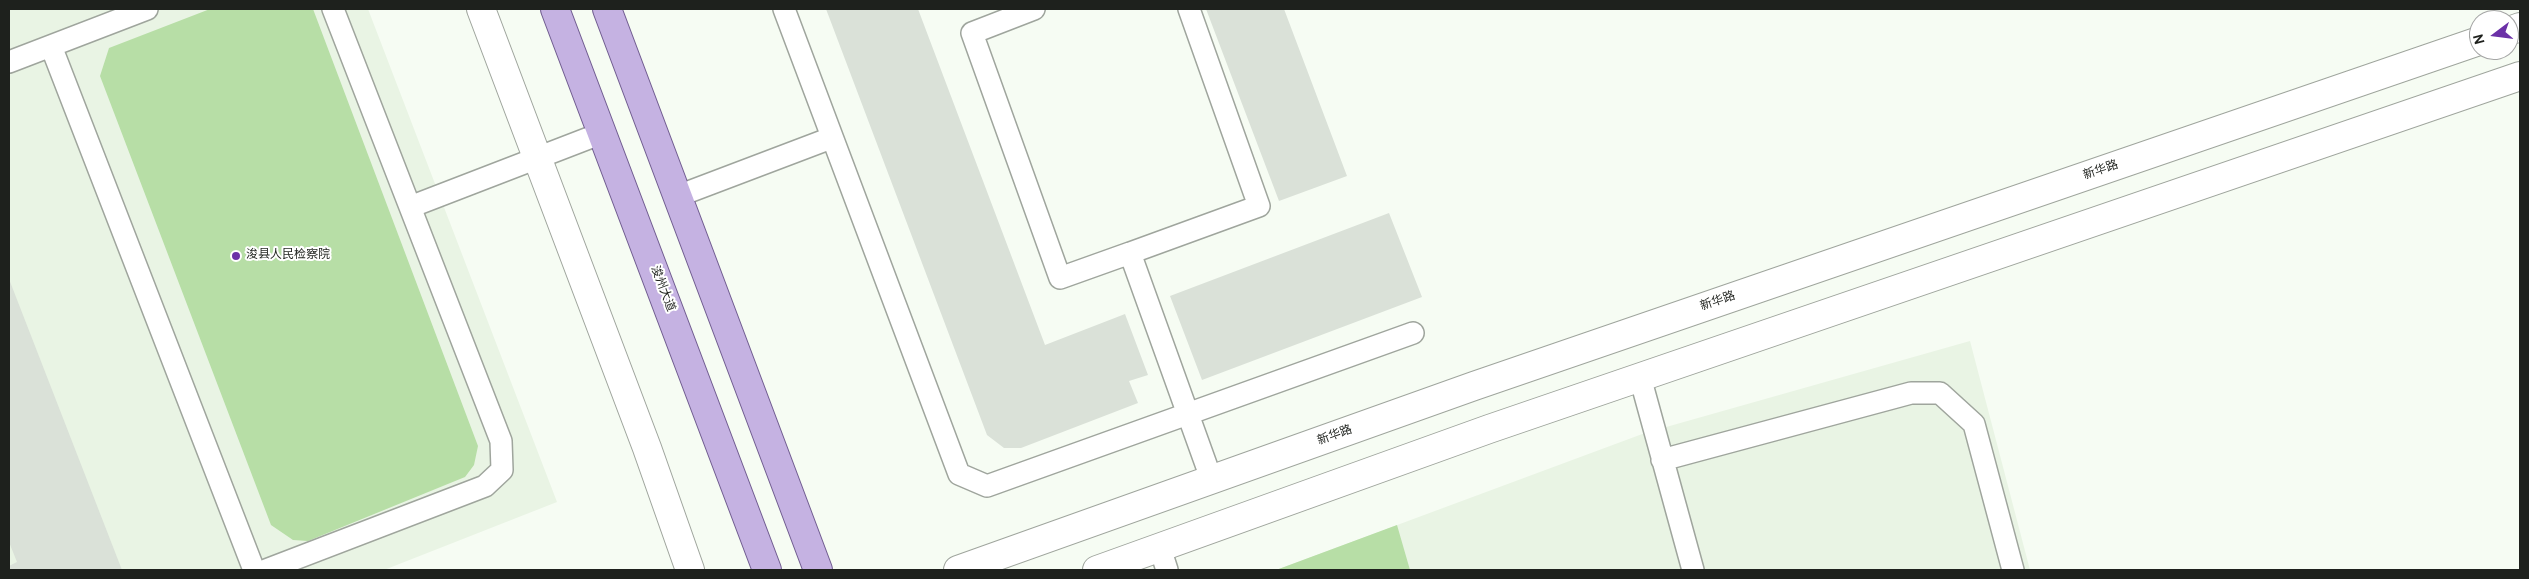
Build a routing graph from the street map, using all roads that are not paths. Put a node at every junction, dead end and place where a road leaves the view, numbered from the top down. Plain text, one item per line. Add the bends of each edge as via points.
1 (147, 9) edge
2 (333, 9) edge
3 (481, 9) edge
4 (555, 9) edge
5 (607, 9) edge
6 (784, 9) edge
7 (1034, 9) edge
8 (1189, 9) edge
9 (2469, 44) edge
10 (51, 46) junction
11 (9, 62) edge
12 (2520, 76) edge
13 (602, 133) junction
14 (831, 138) junction
15 (678, 196) junction
16 (410, 208) junction
17 (1130, 253) junction
18 (1413, 333) dead end
19 (1640, 377) junction
20 (1188, 414) junction
21 (1662, 460) junction
22 (1212, 481) junction
23 (1164, 559) edge
24 (254, 570) edge
25 (266, 570) edge
26 (690, 570) edge
27 (767, 570) edge
28 (818, 570) edge
29 (958, 570) edge
30 (1097, 570) edge
31 (1693, 570) edge
32 (2013, 570) edge

1 - 10 lane
2 - 16 lane
3 - 26 main road
4 - 13 main road, 浚州大道
5 - 15 main road
6 - 14 lane
7 - 17 lane via 972,33 1060,278
8 - 17 lane via 1259,206
9 - 22 main road, 新华路 via 1474,386
10 - 11 lane
10 - 24 lane
12 - 19 main road
13 - 16 lane
13 - 27 main road, 浚州大道
14 - 15 lane
14 - 20 lane via 959,474 987,486
15 - 28 main road
16 - 25 lane via 501,442 502,470 485,486
17 - 20 lane
18 - 20 lane
19 - 21 lane
19 - 23 main road via 1489,429
20 - 22 lane
21 - 31 lane
21 - 32 lane via 1911,393 1940,393 1974,424
22 - 29 main road, 新华路
23 - 30 main road

